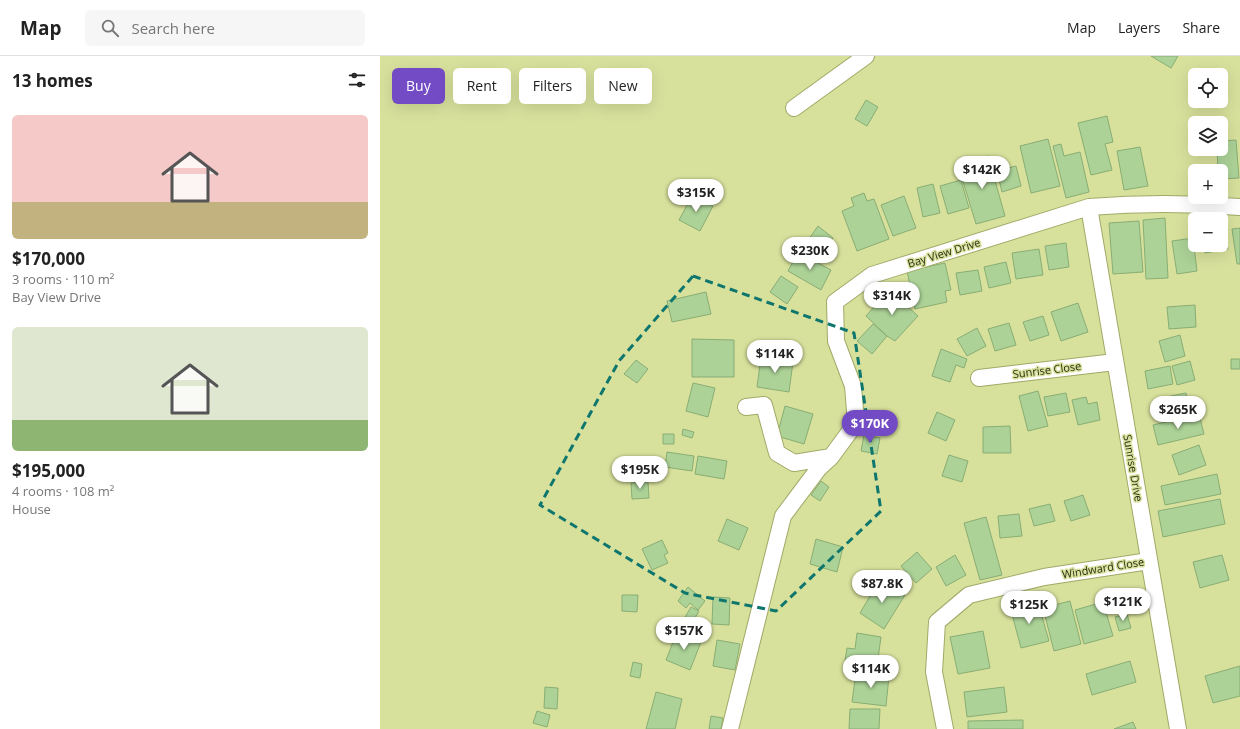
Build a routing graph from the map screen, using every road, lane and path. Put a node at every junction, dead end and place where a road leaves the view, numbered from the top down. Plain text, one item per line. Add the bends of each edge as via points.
1 (866, 56) edge
2 (794, 108) dead end
3 (1089, 207) junction
4 (1240, 207) edge
5 (1115, 362) junction
6 (979, 378) dead end
7 (746, 407) dead end
8 (831, 457) junction
9 (1149, 561) junction
10 (730, 729) edge
11 (945, 729) edge
12 (1178, 729) edge

1 - 2 street
3 - 4 street, Bay View Drive via 1160,203
3 - 5 street, Sunrise Drive
3 - 8 street, Bay View Drive via 872,275 835,302 836,341 853,386 856,423
5 - 6 street, Sunrise Close
5 - 9 street, Sunrise Drive
7 - 8 street via 764,405 777,453 794,463
8 - 10 street, Bay View Drive via 819,468 783,516
9 - 11 street, Windward Close via 1044,577 969,595 937,622 934,672
9 - 12 street, Sunrise Drive

